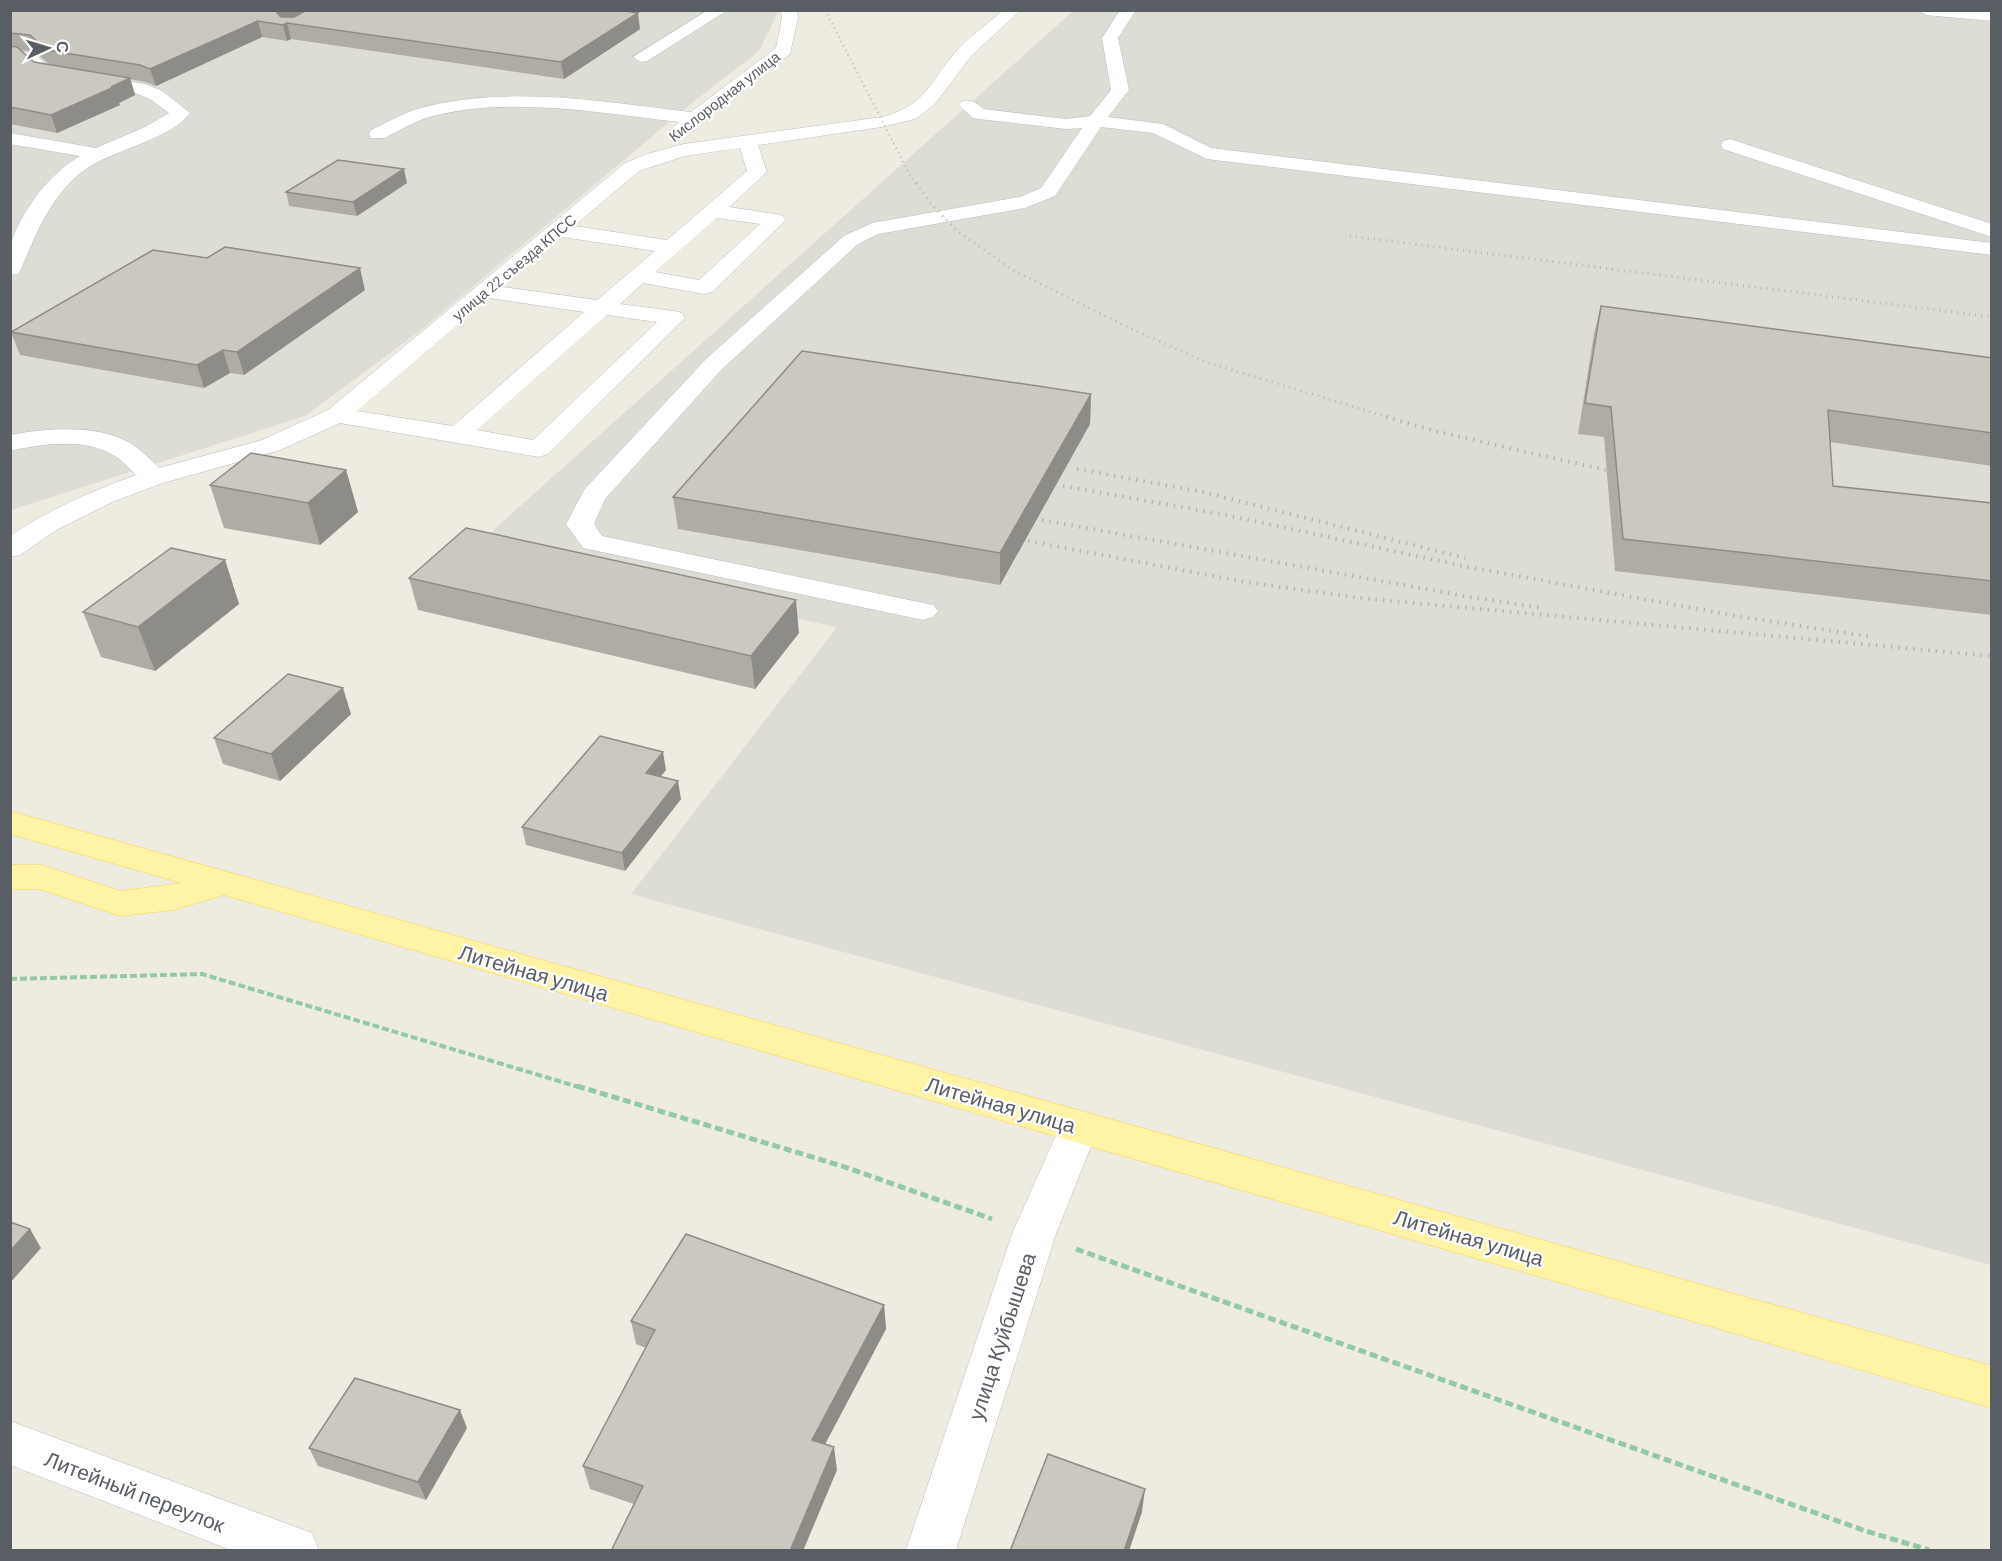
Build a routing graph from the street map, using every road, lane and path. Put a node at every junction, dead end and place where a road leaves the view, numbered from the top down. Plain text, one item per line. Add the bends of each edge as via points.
1 (720, 10) edge
2 (1012, 10) edge
3 (1128, 10) edge
4 (1926, 10) edge
5 (785, 13) edge
6 (1992, 16) edge
7 (10, 55) edge
8 (640, 57) dead end
9 (928, 100) junction
10 (695, 118) junction
11 (1096, 121) junction
12 (378, 134) dead end
13 (10, 138) edge
14 (747, 141) junction
15 (1730, 144) dead end
16 (99, 154) junction
17 (632, 167) junction
18 (714, 211) junction
19 (558, 230) junction
20 (1992, 231) edge
21 (672, 247) junction
22 (1992, 249) edge
23 (10, 268) edge
24 (638, 276) junction
25 (485, 291) junction
26 (602, 308) junction
27 (337, 415) junction
28 (458, 434) junction
29 (10, 443) edge
30 (154, 477) junction
31 (10, 549) edge
32 (923, 611) dead end
33 (10, 822) edge
34 (10, 878) edge
35 (225, 883) junction
36 (10, 979) edge
37 (1079, 1126) junction
38 (1034, 1234) junction
39 (1992, 1387) edge
40 (10, 1443) edge
41 (294, 1551) edge
42 (931, 1551) edge
43 (1929, 1551) edge

1 - 8 street
2 - 9 street, улица 22 съезда КПСС via 966,51
3 - 11 street via 1110,38 1120,90
4 - 6 street
5 - 10 street, Кислородная улица via 784,50
7 - 16 street via 29,58 46,73 139,88 181,113 164,127
9 - 11 street via 968,105 980,114 1066,124
9 - 14 street, улица 22 съезда КПСС via 909,115 882,122
10 - 12 street via 513,103 422,113
10 - 17 street, Кислородная улица
11 - 22 street via 1157,128 1206,153
11 - 32 street via 1048,192 1025,202 872,228 851,240 714,364 593,496 580,524 593,542
13 - 16 street
14 - 17 street, улица 22 съезда КПСС via 669,153
14 - 18 street via 757,172
15 - 20 street
16 - 23 street via 72,171 36,211
17 - 19 street, улица 22 съезда КПСС
18 - 21 street
18 - 24 street via 776,220 704,287
19 - 21 street
19 - 25 street, улица 22 съезда КПСС
21 - 24 street
24 - 26 street
25 - 26 street
25 - 27 street, улица 22 съезда КПСС
26 - 28 street
26 - 28 street via 674,318 539,449
27 - 28 street
27 - 30 street, улица 22 съезда КПСС via 271,445
29 - 30 street via 39,436 72,437 119,448
30 - 31 street, улица 22 съезда КПСС via 85,505
33 - 35 main road, Литейная улица
34 - 35 main road via 41,877 120,904 173,898
35 - 37 main road, Литейная улица
36 - 38 path via 202,974 842,1166
37 - 38 street, улица Куйбышева
37 - 39 main road, Литейная улица
38 - 42 street, улица Куйбышева
38 - 43 path
40 - 41 street, Литейный переулок

